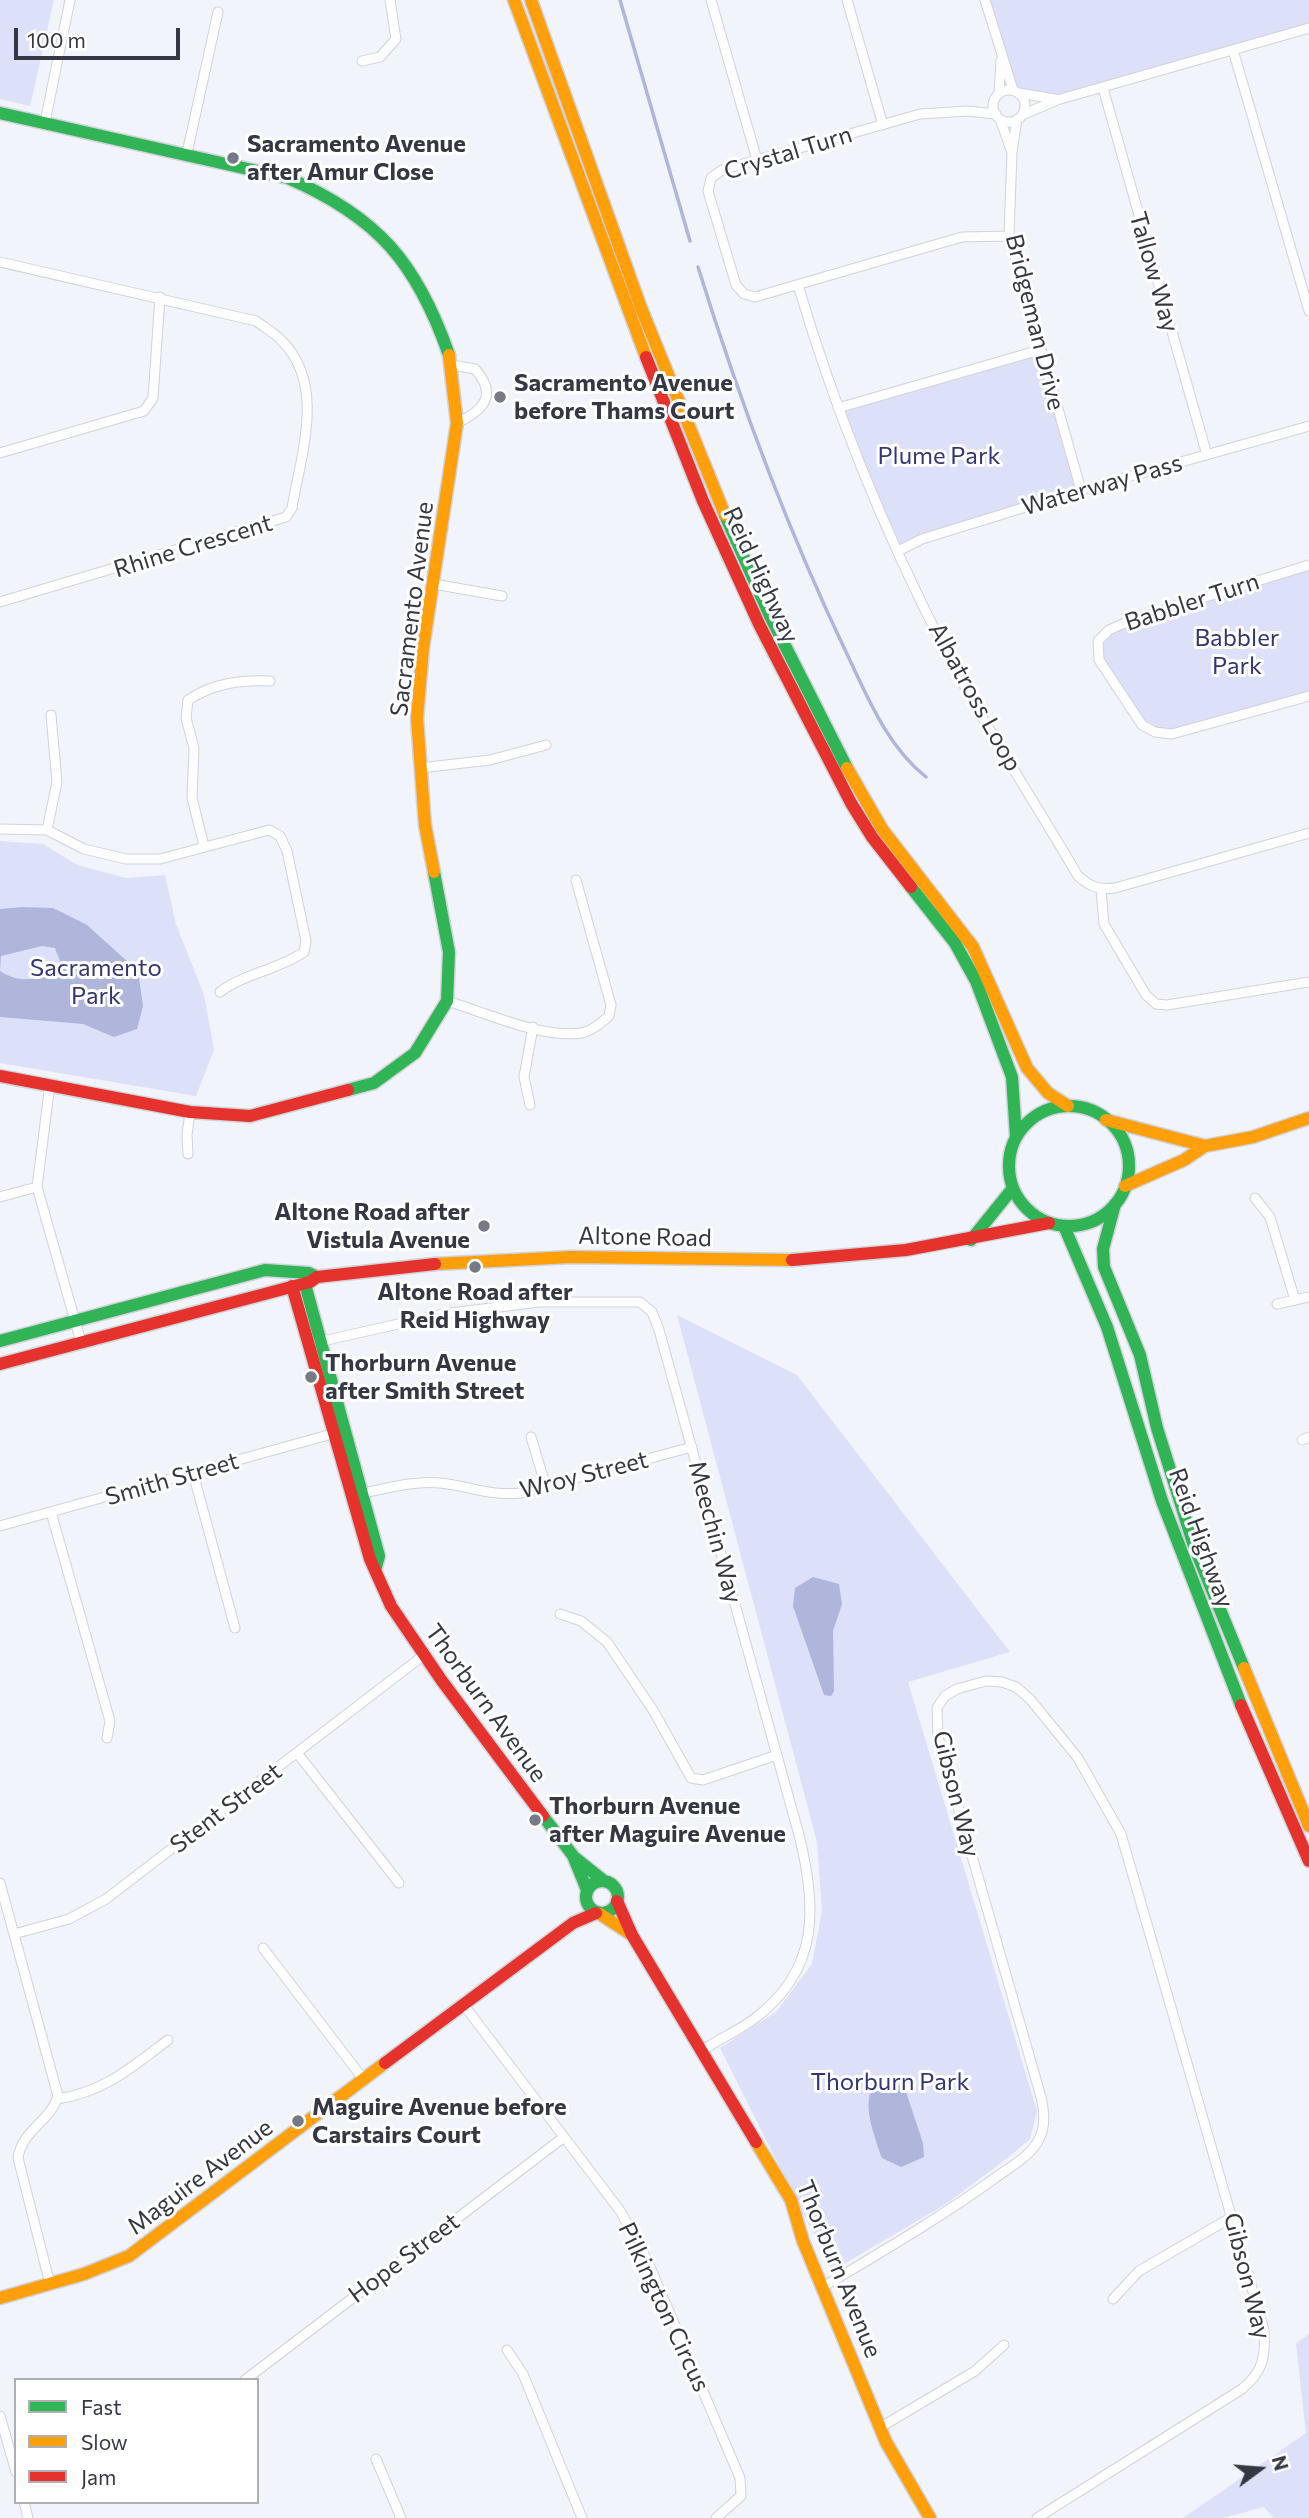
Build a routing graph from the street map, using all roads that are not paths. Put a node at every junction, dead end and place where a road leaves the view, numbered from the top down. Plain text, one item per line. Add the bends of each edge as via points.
1 (71, 0) edge
2 (390, 0) edge
3 (514, 0) edge
4 (531, 0) edge
5 (711, 0) edge
6 (847, 0) edge
7 (985, 0) edge
8 (218, 12) dead end
9 (1309, 28) edge
10 (1233, 50) junction
11 (1002, 58) junction
12 (362, 61) dead end
13 (1103, 88) junction
14 (1016, 92) junction
15 (999, 94) junction
16 (1057, 100) junction
17 (994, 103) junction
18 (968, 111) junction
19 (0, 113) edge
20 (998, 117) junction
21 (1020, 117) junction
22 (45, 122) junction
23 (883, 125) junction
24 (1012, 152) junction
25 (187, 153) junction
26 (757, 160) junction
27 (1010, 236) junction
28 (0, 262) edge
29 (798, 285) junction
30 (160, 297) junction
31 (1309, 311) edge
32 (1040, 350) junction
33 (452, 365) junction
34 (838, 408) junction
35 (457, 423) junction
36 (1309, 426) edge
37 (0, 453) edge
38 (1207, 455) junction
39 (1081, 490) junction
40 (898, 551) junction
41 (1309, 565) edge
42 (435, 584) junction
43 (502, 596) dead end
44 (0, 602) edge
45 (270, 681) dead end
46 (1309, 696) edge
47 (51, 715) dead end
48 (546, 745) dead end
49 (420, 768) junction
50 (0, 829) edge
51 (47, 830) junction
52 (1309, 833) edge
53 (204, 846) junction
54 (576, 880) dead end
55 (1101, 890) junction
56 (1309, 982) edge
57 (220, 992) dead end
58 (447, 1001) junction
59 (533, 1027) junction
60 (0, 1076) edge
61 (50, 1084) junction
62 (530, 1105) dead end
63 (1068, 1107) junction
64 (190, 1112) junction
65 (1309, 1118) edge
66 (1106, 1120) junction
67 (1016, 1137) junction
68 (1205, 1146) junction
69 (188, 1154) dead end
70 (1125, 1186) junction
71 (37, 1187) junction
72 (1013, 1188) junction
73 (0, 1197) edge
74 (1255, 1198) dead end
75 (1115, 1204) junction
76 (1049, 1223) junction
77 (1064, 1226) junction
78 (971, 1240) junction
79 (317, 1277) junction
80 (298, 1285) junction
81 (1309, 1297) edge
82 (1295, 1300) junction
83 (1277, 1304) dead end
84 (75, 1320) junction
85 (0, 1341) edge
86 (81, 1342) junction
87 (314, 1343) junction
88 (0, 1364) edge
89 (339, 1432) junction
90 (531, 1437) dead end
91 (692, 1447) junction
92 (193, 1473) junction
93 (546, 1487) junction
94 (356, 1495) junction
95 (51, 1512) junction
96 (0, 1526) edge
97 (560, 1614) dead end
98 (236, 1628) dead end
99 (424, 1655) junction
100 (107, 1738) dead end
101 (298, 1754) junction
102 (777, 1755) junction
103 (1309, 1826) edge
104 (574, 1857) junction
105 (1309, 1861) edge
106 (604, 1881) junction
107 (0, 1883) edge
108 (399, 1883) dead end
109 (586, 1896) junction
110 (617, 1901) junction
111 (598, 1913) junction
112 (573, 1923) junction
113 (14, 1934) junction
114 (632, 1935) junction
115 (263, 1948) dead end
116 (464, 2004) junction
117 (168, 2040) dead end
118 (703, 2049) junction
119 (364, 2080) junction
120 (57, 2099) junction
121 (564, 2137) junction
122 (1232, 2217) junction
123 (50, 2284) junction
124 (823, 2287) junction
125 (0, 2298) edge
126 (1113, 2299) dead end
127 (1004, 2345) dead end
128 (508, 2350) dead end
129 (248, 2378) edge
130 (0, 2416) edge
131 (881, 2427) junction
132 (376, 2459) dead end
133 (14, 2465) edge
134 (1041, 2517) edge
135 (401, 2518) edge
136 (582, 2518) edge
137 (716, 2518) edge
138 (930, 2518) edge

1 - 22 street
2 - 12 street via 396,39 380,57
3 - 67 main road, Reid Highway via 703,501 759,624 851,803 955,943 976,981 1012,1077
4 - 63 main road, Reid Highway via 640,308 716,496 782,640 882,829 973,947 1027,1068 1048,1093
5 - 26 street
6 - 23 street
7 - 11 street
8 - 25 street
9 - 10 street
10 - 13 street
10 - 31 street
11 - 14 street
11 - 15 street
13 - 16 street
13 - 38 street, Tallow Way
14 - 15 street
14 - 16 street
14 - 21 street via 1024,101
15 - 17 street
16 - 21 street
17 - 18 street
17 - 20 street
18 - 20 street
18 - 23 street, Crystal Turn via 920,114
19 - 22 main road, Sacramento Avenue
20 - 21 street
20 - 24 street
21 - 24 street
22 - 25 main road, Sacramento Avenue
23 - 26 street, Crystal Turn
24 - 27 street, Bridgeman Drive
25 - 33 main road, Sacramento Avenue via 288,178 329,196 370,225 403,260 416,282 435,315
26 - 29 street, Crystal Turn via 722,170 711,178 708,191 736,285 755,297
27 - 29 street, Crystal Turn via 962,237
27 - 32 street, Bridgeman Drive
28 - 30 street, Rhine Crescent
29 - 34 street, Albatross Loop
30 - 37 street via 152,398 144,411
30 - 44 street, Rhine Crescent via 256,321 283,341 300,369 308,412 292,508 275,523
32 - 34 street
32 - 39 street, Bridgeman Drive
33 - 35 main road, Sacramento Avenue
33 - 35 street via 475,369 485,380 487,394 484,406
34 - 40 street, Albatross Loop
35 - 42 main road, Sacramento Avenue
36 - 38 street, Waterway Pass
38 - 39 street, Waterway Pass
39 - 40 street, Waterway Pass via 922,539
40 - 55 street, Albatross Loop via 945,649 1078,876
41 - 46 street, Babbler Turn via 1131,620 1098,641 1098,660 1142,724 1154,732 1172,734
42 - 43 street
42 - 49 main road, Sacramento Avenue via 417,718
45 - 53 street via 240,680 204,690 188,700 186,718 194,748 191,798
47 - 51 street via 57,782
48 - 49 street via 490,760
49 - 58 main road, Sacramento Avenue via 425,825 449,952
50 - 51 street
51 - 53 street via 84,849 126,859 160,859
52 - 55 street
53 - 57 street via 269,830 280,836 306,941 304,952 293,960 233,982
54 - 59 street via 611,1005 609,1016 583,1032
55 - 56 street via 1104,924 1156,1004 1167,1006
58 - 59 street
58 - 64 main road, Sacramento Avenue via 415,1054 374,1083 250,1116
59 - 62 street via 524,1077
60 - 61 main road, Sacramento Avenue
61 - 64 main road, Sacramento Avenue
61 - 71 street
63 - 66 main road via 1088,1110
63 - 67 main road via 1038,1115
64 - 69 street
65 - 68 main road via 1253,1138
66 - 68 main road
66 - 70 main road via 1124,1145
67 - 72 main road via 1009,1167
68 - 70 main road
70 - 75 main road
71 - 73 street
71 - 84 street
72 - 76 main road via 1031,1213
72 - 78 main road
74 - 82 street via 1270,1217
75 - 77 main road via 1090,1223
75 - 103 main road, Reid Highway via 1103,1249 1104,1266 1140,1355 1157,1429 1194,1546
76 - 77 main road
76 - 78 main road, Altone Road
77 - 105 main road, Reid Highway via 1105,1318 1180,1550
78 - 79 main road, Altone Road via 772,1260 440,1261
79 - 80 main road, Altone Road
79 - 84 main road, Altone Road via 265,1270
80 - 86 main road, Altone Road
80 - 87 main road, Thorburn Avenue
81 - 82 street
82 - 83 street
84 - 85 main road, Altone Road
84 - 86 street
86 - 88 main road, Altone Road
87 - 89 main road, Thorburn Avenue
87 - 91 street, Meechin Way via 443,1314 539,1303 640,1302 652,1312 660,1330
89 - 92 street, Smith Street
89 - 94 main road, Thorburn Avenue
90 - 93 street
91 - 93 street, Wroy Street
91 - 102 street, Meechin Way
92 - 95 street, Smith Street
92 - 98 street
93 - 94 street, Wroy Street via 494,1495 439,1483
94 - 99 main road, Thorburn Avenue via 379,1556 376,1567 388,1601
95 - 96 street, Smith Street
95 - 100 street via 110,1721
97 - 102 street via 581,1621 607,1642 691,1778 703,1780
99 - 101 street, Stent Street
99 - 104 main road, Thorburn Avenue
101 - 108 street
101 - 113 street, Stent Street via 106,1899 69,1919
102 - 118 street, Meechin Way via 811,1890 806,1947 799,1968 769,2006
104 - 106 main road, Thorburn Avenue
104 - 109 main road, Thorburn Avenue
106 - 109 main road via 595,1882
106 - 110 main road via 615,1888
107 - 113 street
109 - 111 main road
109 - 112 main road, Maguire Avenue
110 - 111 main road via 610,1912
110 - 114 main road, Thorburn Avenue
111 - 112 main road, Maguire Avenue
111 - 114 main road, Thorburn Avenue
112 - 116 main road, Maguire Avenue
113 - 120 street
114 - 118 main road, Thorburn Avenue
115 - 119 street
116 - 119 main road, Maguire Avenue
116 - 121 street, Pilkington Circus
117 - 120 street via 100,2088
118 - 124 main road, Thorburn Avenue via 792,2200
119 - 123 main road, Maguire Avenue via 150,2242 107,2266
120 - 123 street via 22,2142 18,2158
121 - 129 street, Hope Street
121 - 137 street, Pilkington Circus via 621,2212 648,2260 740,2478 741,2496
122 - 124 street, Gibson Way via 1121,1835 1078,1758 1030,1699 1016,1687 986,1681 945,1696 937,1708 938,1737 1041,2097 1043,2127 1030,2152 950,2211
122 - 126 street via 1139,2271
122 - 134 street, Gibson Way via 1264,2330 1262,2369 1242,2389
123 - 125 main road, Maguire Avenue
124 - 131 main road, Thorburn Avenue
127 - 131 street via 975,2371
128 - 136 street via 523,2374
130 - 133 street
131 - 138 main road, Thorburn Avenue via 897,2465
132 - 135 street

